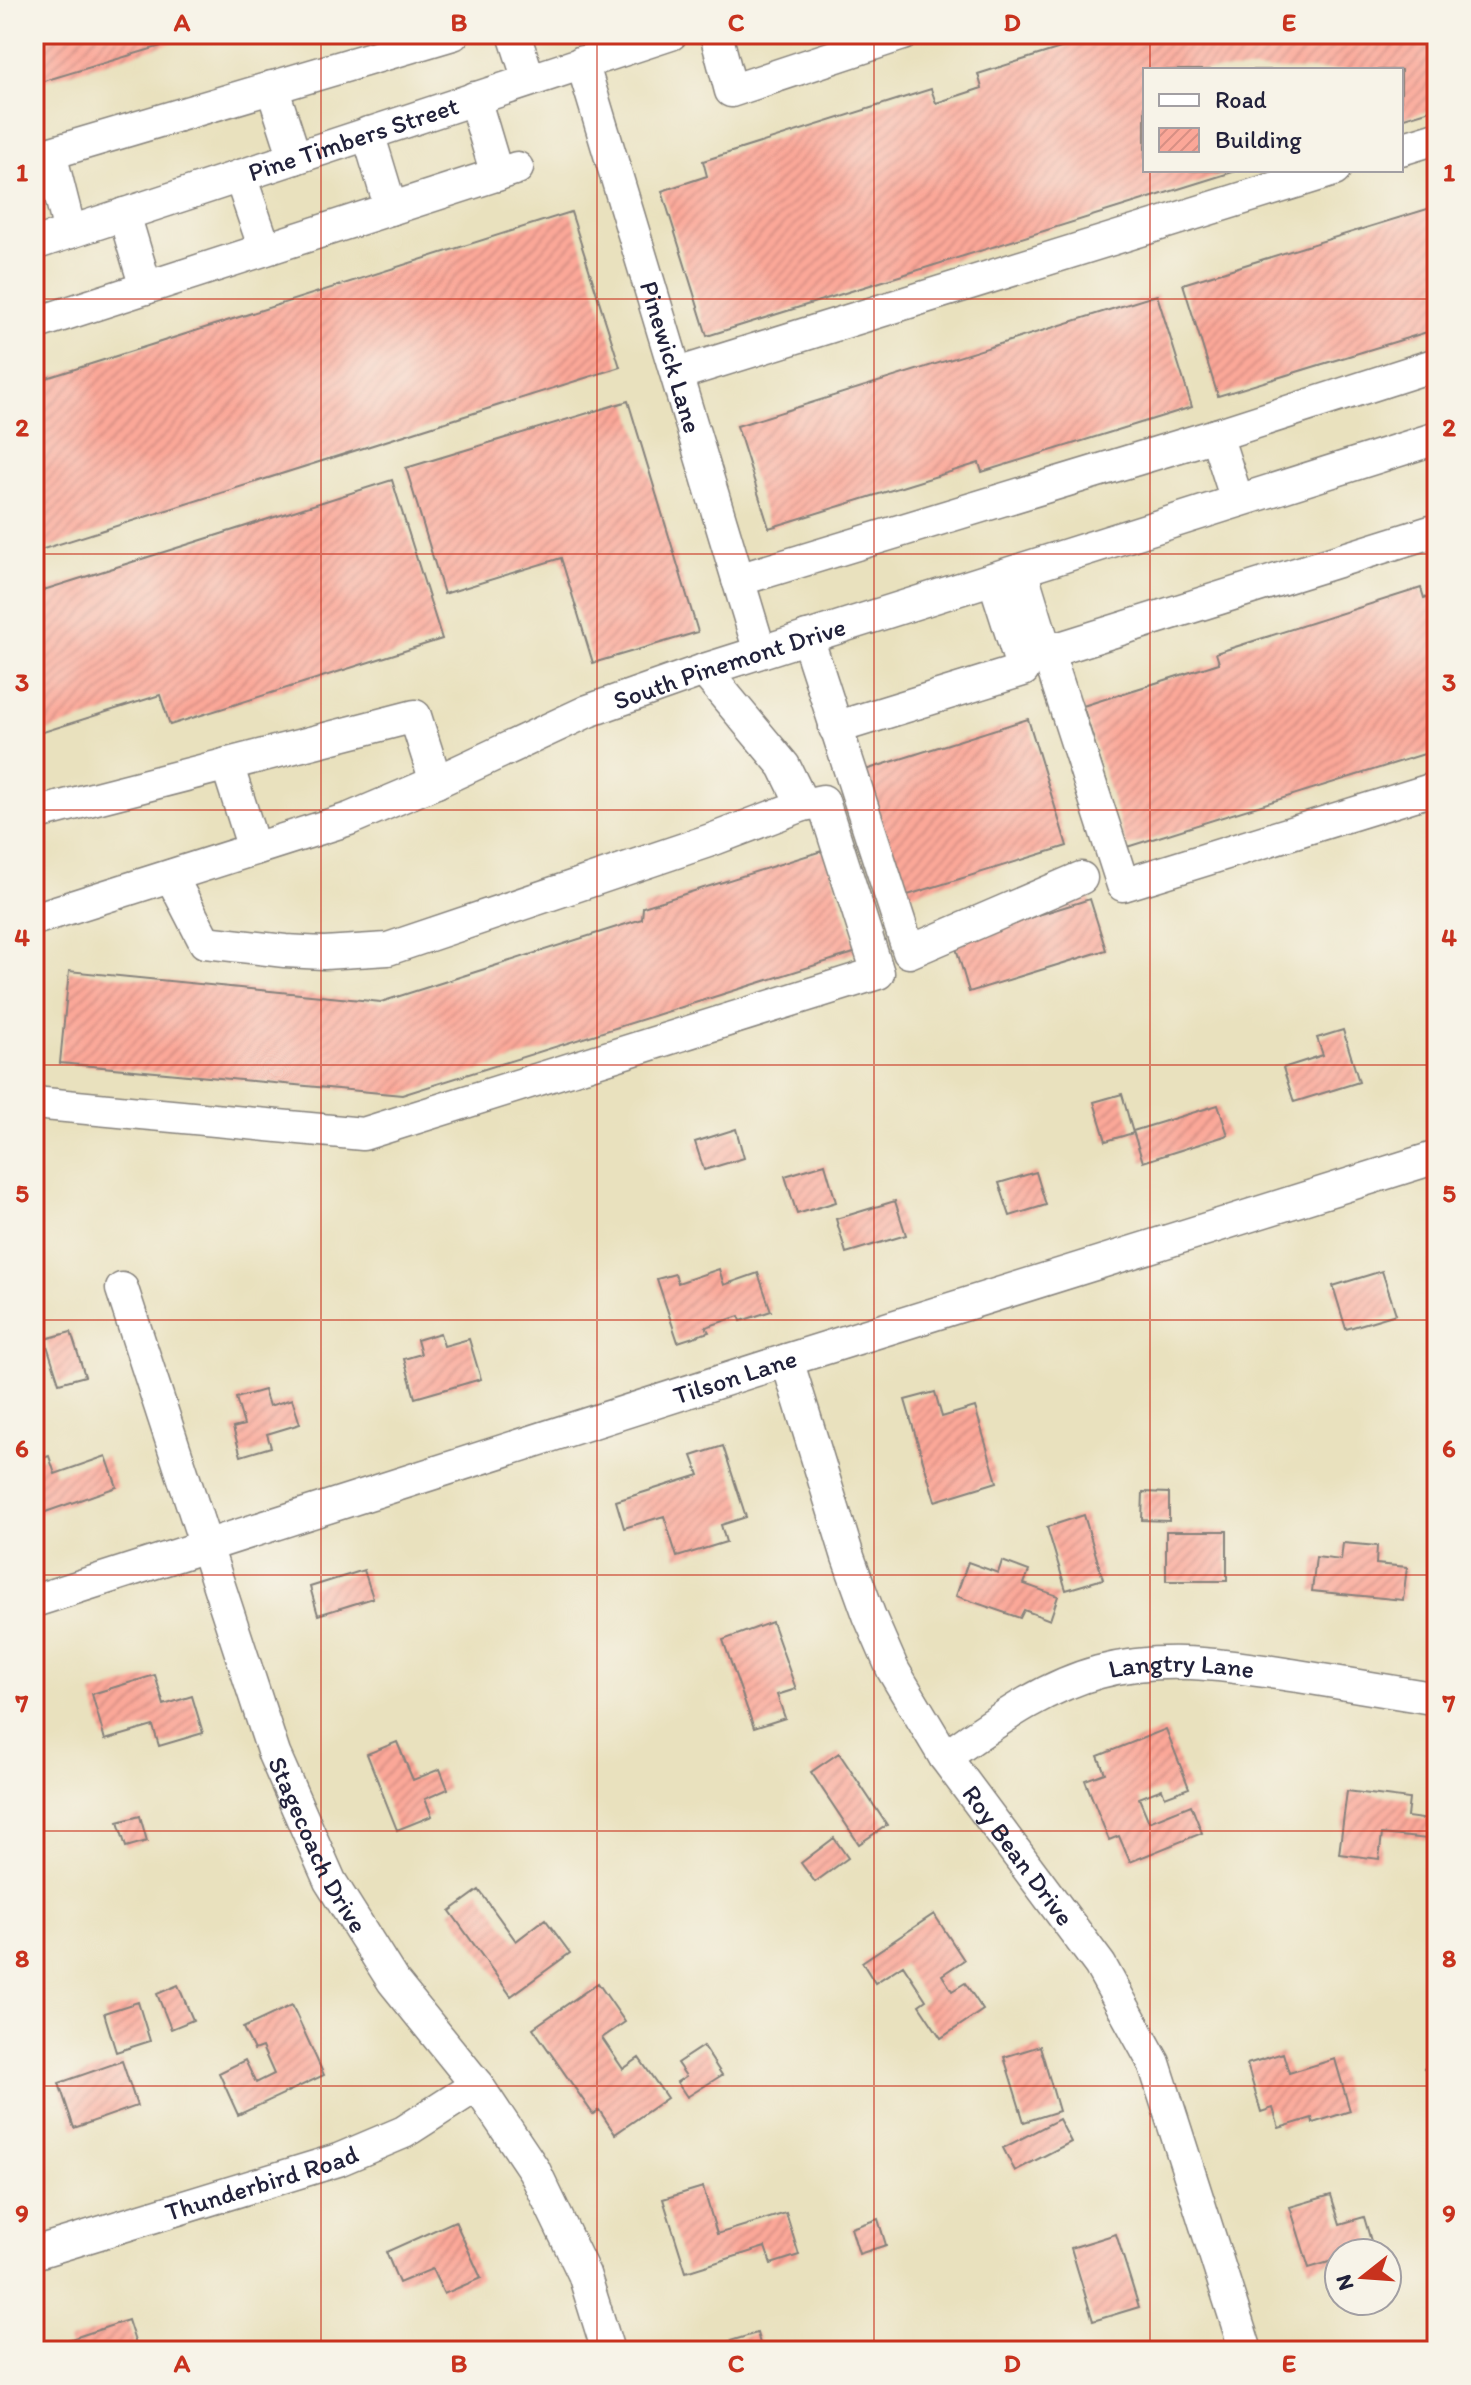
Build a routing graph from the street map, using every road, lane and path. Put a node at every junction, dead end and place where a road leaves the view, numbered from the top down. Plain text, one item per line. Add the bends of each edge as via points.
1 (453, 34) edge
2 (514, 34) edge
3 (671, 34) edge
4 (716, 34) edge
5 (903, 34) edge
6 (582, 62) junction
7 (529, 80) junction
8 (272, 87) junction
9 (474, 98) junction
10 (368, 133) junction
11 (1437, 138) edge
12 (1403, 148) edge
13 (42, 156) edge
14 (295, 158) junction
15 (1328, 172) edge
16 (240, 176) junction
17 (391, 209) junction
18 (124, 214) junction
19 (70, 232) junction
20 (34, 244) edge
21 (265, 249) junction
22 (146, 288) junction
23 (34, 324) edge
24 (1437, 364) edge
25 (677, 374) junction
26 (1216, 435) junction
27 (1437, 438) edge
28 (1237, 500) junction
29 (1437, 530) edge
30 (1008, 574) junction
31 (738, 580) junction
32 (807, 637) junction
33 (1046, 647) junction
34 (760, 652) junction
35 (704, 670) junction
36 (835, 728) junction
37 (227, 764) junction
38 (436, 782) junction
39 (1437, 788) edge
40 (803, 805) junction
41 (34, 814) edge
42 (254, 849) junction
43 (171, 876) junction
44 (1081, 878) dead end
45 (34, 919) edge
46 (34, 1103) edge
47 (1437, 1157) edge
48 (122, 1289) dead end
49 (787, 1360) junction
50 (204, 1545) junction
51 (34, 1601) edge
52 (1437, 1699) edge
53 (945, 1757) junction
54 (477, 2085) junction
55 (34, 2253) edge
56 (608, 2351) edge
57 (1246, 2351) edge

1 - 8 street
2 - 7 street
3 - 6 street, Pine Timbers Street
4 - 5 street via 731,91
6 - 7 street, Pine Timbers Street
6 - 25 street, Pinewick Lane
7 - 9 street, Pine Timbers Street
8 - 13 street
8 - 14 street
9 - 10 street, Pine Timbers Street
9 - 17 street via 507,172
10 - 14 street, Pine Timbers Street
10 - 17 street
11 - 12 street
13 - 19 street
14 - 16 street, Pine Timbers Street
15 - 25 street
16 - 18 street, Pine Timbers Street
16 - 21 street
17 - 21 street
18 - 19 street, Pine Timbers Street
18 - 22 street
19 - 20 street, Pine Timbers Street
21 - 22 street
22 - 23 street
24 - 26 street
25 - 31 street, Pinewick Lane
26 - 28 street
26 - 31 street
27 - 28 street, South Pinemont Drive
28 - 30 street, South Pinemont Drive
29 - 33 street via 1060,648
30 - 32 street, South Pinemont Drive
30 - 33 street
30 - 36 street via 1023,670
31 - 34 street, Pinewick Lane
32 - 34 street, South Pinemont Drive
32 - 36 street
33 - 39 street via 1123,885
34 - 35 street, South Pinemont Drive
35 - 38 street, South Pinemont Drive via 588,711
35 - 40 street via 784,766
36 - 44 street via 909,952
37 - 38 street via 415,716
37 - 41 street
37 - 42 street
38 - 42 street, South Pinemont Drive via 349,819
40 - 43 street via 388,949 324,953 205,942
40 - 46 street via 823,801 878,973 363,1134
42 - 43 street, South Pinemont Drive
43 - 45 street, South Pinemont Drive
47 - 49 street, Tilson Lane
48 - 50 street, Stagecoach Drive
49 - 50 street, Tilson Lane
49 - 53 street, Roy Bean Drive via 869,1615 893,1670
50 - 51 street, Tilson Lane
50 - 54 street, Stagecoach Drive via 274,1754 330,1881 393,1981
52 - 53 street, Langtry Lane via 1224,1664 1134,1665 1097,1673 1021,1705
53 - 57 street, Roy Bean Drive via 1100,1965 1154,2063
54 - 55 street, Thunderbird Road via 404,2132 349,2156
54 - 56 street, Stagecoach Drive via 534,2170 584,2274

